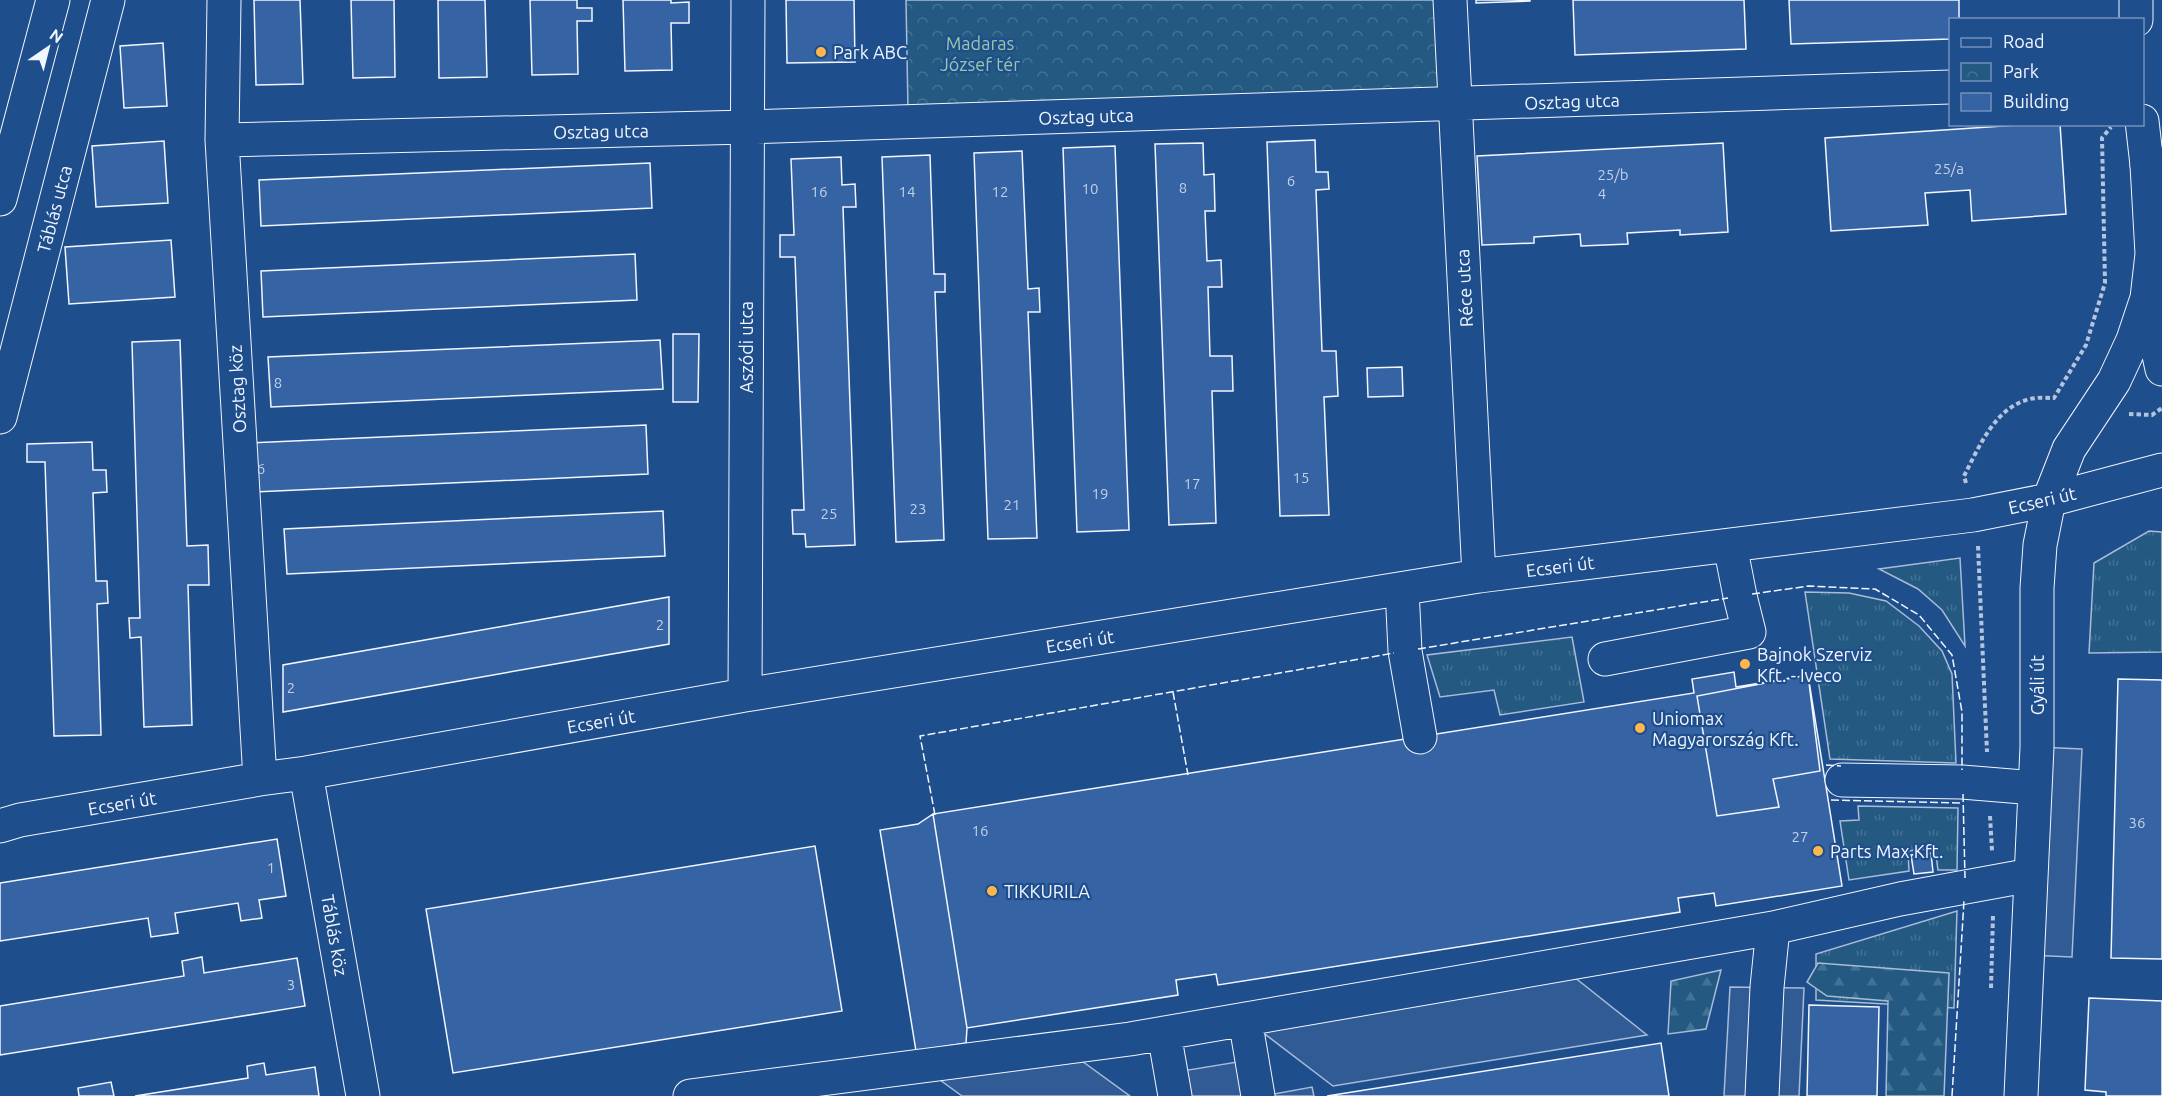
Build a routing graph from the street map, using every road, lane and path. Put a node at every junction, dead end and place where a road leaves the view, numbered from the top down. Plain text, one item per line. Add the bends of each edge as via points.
1 (53, 0) edge
2 (108, 0) edge
3 (224, 0) edge
4 (748, 0) edge
5 (1450, 0) edge
6 (2136, 0) edge
7 (2136, 18) edge
8 (1949, 87) edge
9 (1455, 105) junction
10 (2112, 126) edge
11 (2144, 126) edge
12 (747, 127) junction
13 (222, 140) junction
14 (2155, 164) edge
15 (0, 199) edge
16 (2147, 298) junction
17 (2162, 369) edge
18 (0, 417) edge
19 (2162, 470) edge
20 (2049, 500) junction
21 (1973, 515) junction
22 (1730, 545) junction
23 (1479, 576) junction
24 (1402, 589) junction
25 (1605, 659) dead end
26 (745, 695) junction
27 (1420, 737) dead end
28 (306, 773) junction
29 (261, 779) junction
30 (1842, 780) dead end
31 (1988, 784) junction
32 (2035, 788) junction
33 (0, 826) edge
34 (2031, 876) junction
35 (1994, 883) junction
36 (1773, 927) junction
37 (1245, 1019) junction
38 (1164, 1033) junction
39 (363, 1096) edge
40 (690, 1096) edge
41 (1175, 1096) edge
42 (1258, 1096) edge
43 (1762, 1096) edge
44 (2021, 1096) edge

1 - 15 street
2 - 18 street, Táblás utca
3 - 13 street, Osztag köz
4 - 12 street, Aszódi utca
5 - 9 street, Réce utca
6 - 7 street
8 - 9 street, Osztag utca
9 - 12 street, Osztag utca
9 - 23 street, Réce utca
10 - 21 path via 2102,138 2105,283 2086,345 2054,398 2030,399 2010,409 1989,430 1964,476
11 - 14 street, Gyáli út
12 - 13 street, Osztag utca
12 - 26 street, Aszódi utca
13 - 29 street, Osztag köz
14 - 16 street, Gyáli út
16 - 17 street, Gyáli út
16 - 20 street, Gyáli út via 2114,381 2069,449
19 - 20 street, Ecseri út
20 - 21 street, Ecseri út
20 - 32 street, Gyáli út via 2037,588
21 - 22 street, Ecseri út
21 - 31 path via 1980,558
22 - 23 street, Ecseri út
22 - 25 street via 1749,632
23 - 24 street, Ecseri út
24 - 26 street, Ecseri út
24 - 27 street via 1405,651
26 - 28 street, Ecseri út
28 - 29 street, Ecseri út
28 - 39 street, Táblás köz
29 - 33 street, Ecseri út
30 - 31 street
31 - 32 street
31 - 35 path
32 - 34 street, Gyáli út
34 - 35 street
34 - 44 street, Gyáli út
35 - 36 street
36 - 37 street
36 - 43 street
37 - 38 street
37 - 42 street
38 - 40 street
38 - 41 street

